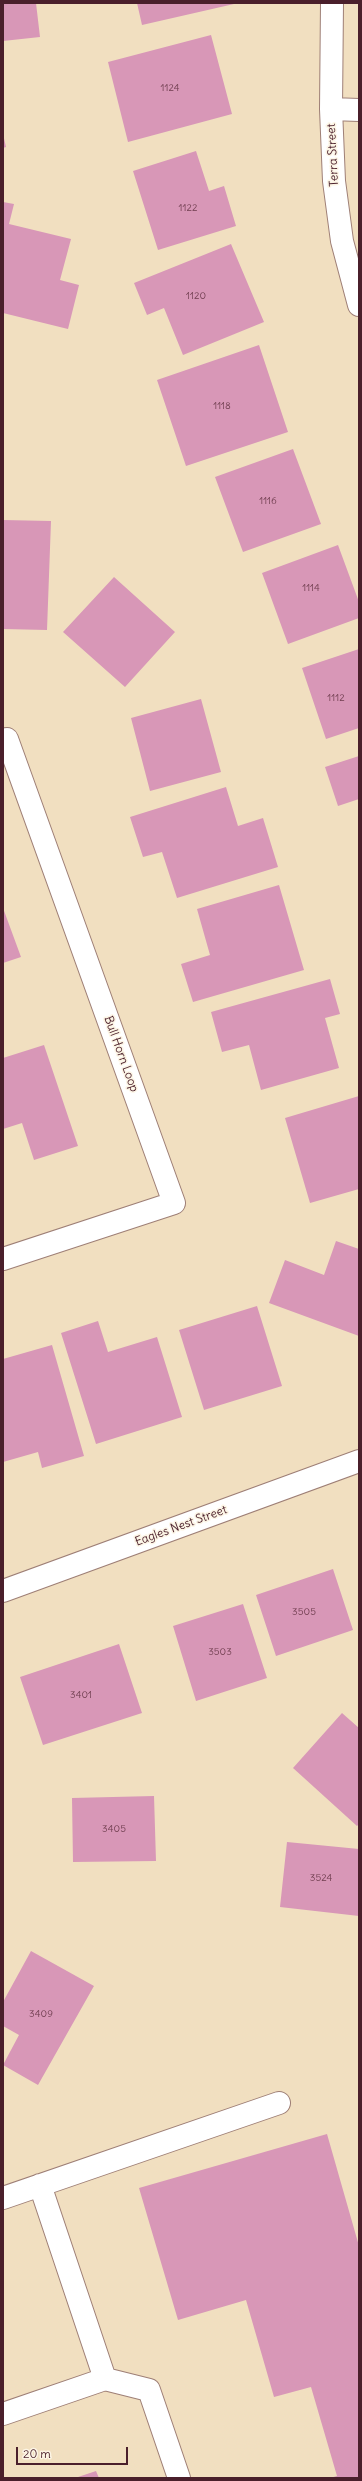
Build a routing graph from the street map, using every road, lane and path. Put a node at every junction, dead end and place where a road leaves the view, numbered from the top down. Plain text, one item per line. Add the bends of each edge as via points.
1 (332, 3) edge
2 (331, 109) junction
3 (359, 110) edge
4 (359, 305) edge
5 (3, 740) edge
6 (3, 1259) edge
7 (359, 1461) edge
8 (3, 1591) edge
9 (279, 2103) dead end
10 (40, 2185) junction
11 (3, 2198) edge
12 (105, 2379) junction
13 (3, 2414) edge
14 (179, 2478) edge

1 - 2 street, Terra Street
2 - 3 street
2 - 4 street, Terra Street via 334,181 342,241
5 - 6 street, Bull Horn Loop via 7,739 174,1203
7 - 8 street, Eagles Nest Street
9 - 10 street
10 - 11 street
10 - 12 street
12 - 13 street
12 - 14 street via 149,2390

